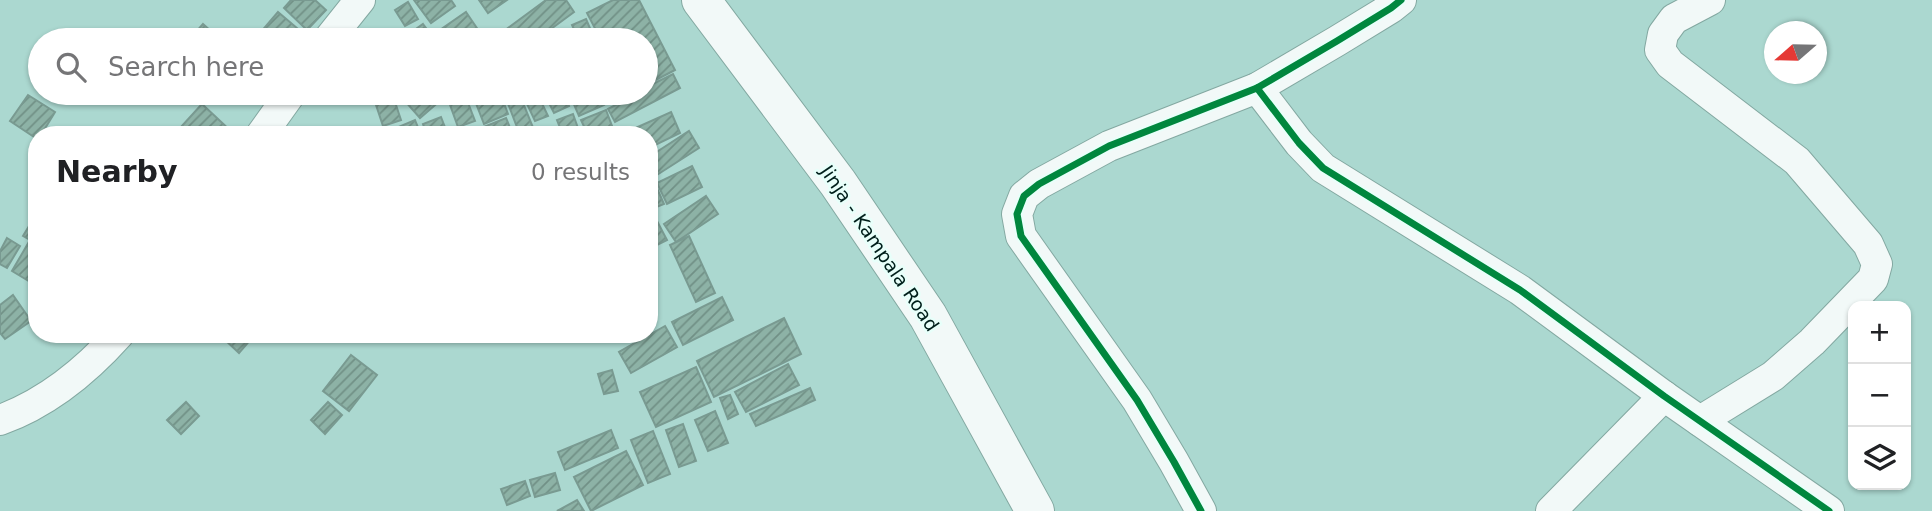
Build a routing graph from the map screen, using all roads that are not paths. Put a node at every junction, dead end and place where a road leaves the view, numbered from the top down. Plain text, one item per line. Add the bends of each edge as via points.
1 (360, 0) edge
2 (701, 0) edge
3 (1401, 0) edge
4 (1710, 0) edge
5 (338, 28) edge
6 (1257, 88) junction
7 (282, 105) edge
8 (267, 126) edge
9 (110, 343) edge
10 (1664, 396) junction
11 (0, 420) edge
12 (1700, 421) junction
13 (1035, 511) edge
14 (1201, 511) edge
15 (1550, 511) edge
16 (1829, 511) edge

1 - 5 street
2 - 13 highway, Jinja - Kampala Road via 838,183 928,316
3 - 6 street
4 - 12 street via 1674,19 1663,34 1660,50 1670,64 1797,161 1868,244 1877,264 1873,279 1812,342 1773,376
6 - 10 street via 1323,168 1520,290
6 - 14 street via 1109,146 1039,184 1024,196 1017,214 1021,236 1138,400
7 - 8 street
9 - 11 street via 78,376 24,411
10 - 12 street
10 - 15 street
12 - 16 street

